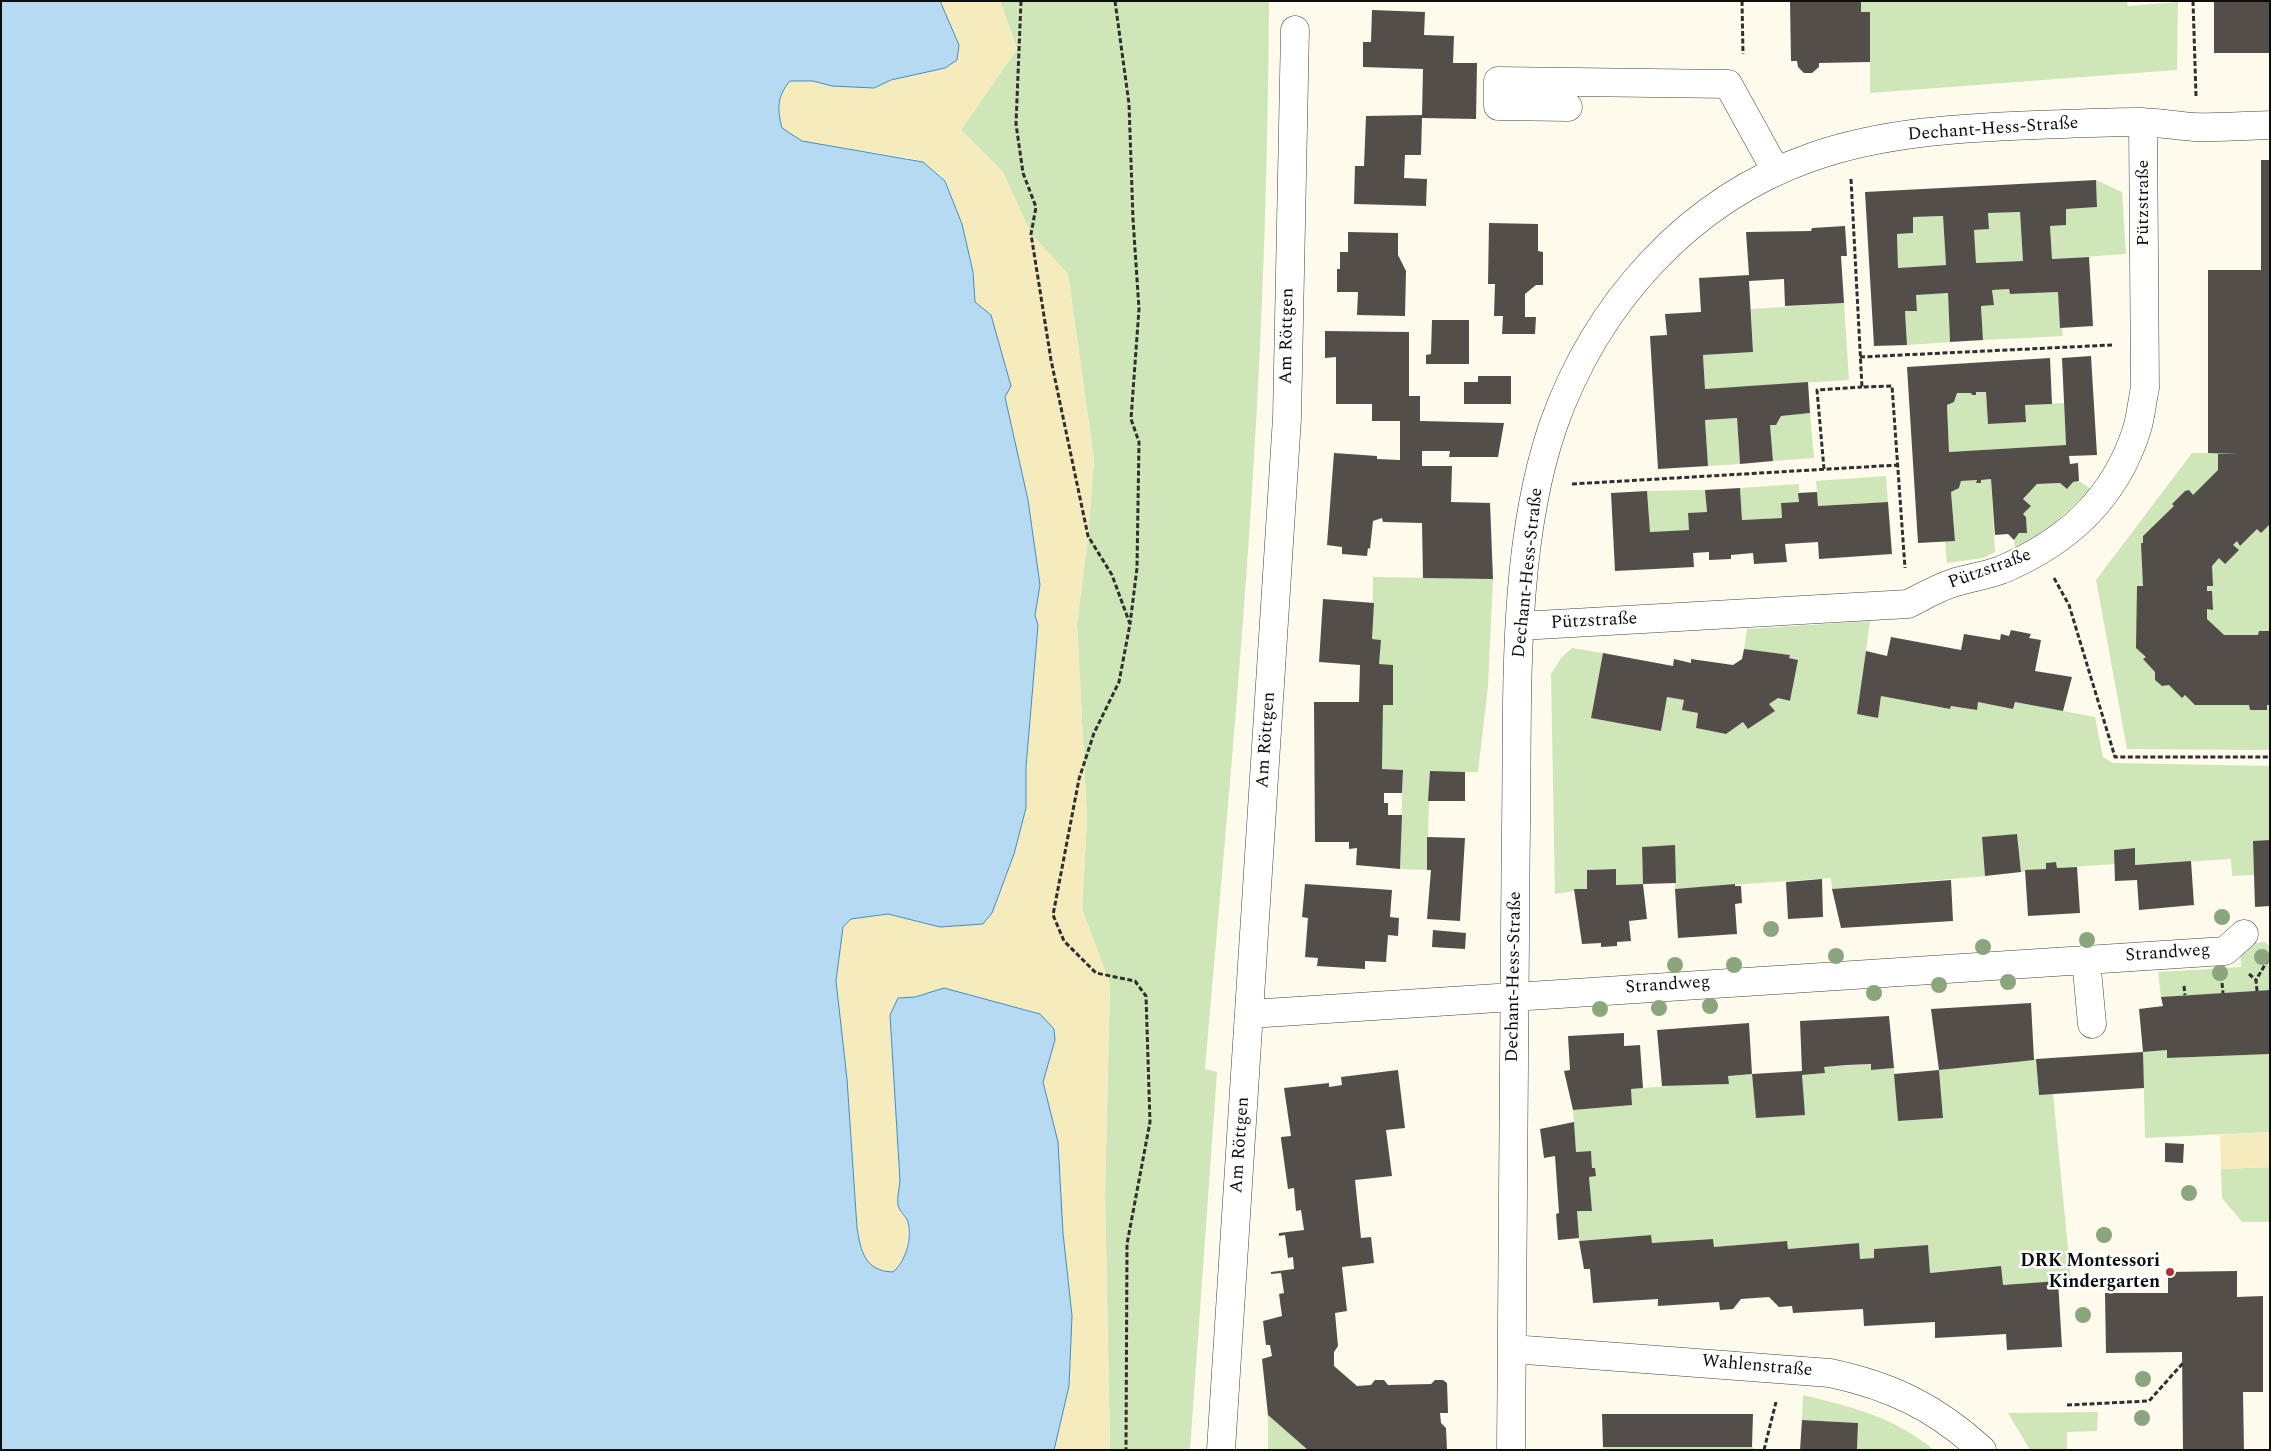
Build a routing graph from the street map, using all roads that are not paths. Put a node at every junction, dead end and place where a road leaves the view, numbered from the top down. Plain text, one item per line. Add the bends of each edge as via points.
1 (1295, 30) dead end
2 (1568, 107) dead end
3 (2144, 122) junction
4 (2270, 125) edge
5 (1776, 171) junction
6 (1520, 626) junction
7 (2244, 934) dead end
8 (2086, 959) junction
9 (1514, 996) junction
10 (1250, 1014) junction
11 (2092, 1024) dead end
12 (1512, 1349) junction
13 (1221, 1450) edge
14 (1511, 1450) edge
15 (1982, 1450) edge

1 - 10 street, Am Röttgen via 1287,418
2 - 5 street via 1498,106 1498,81 1728,84
3 - 4 street, Dechant-Hess-Straße via 2196,127
3 - 5 street, Dechant-Hess-Straße via 1974,128 1911,134 1849,146
3 - 6 street, Pützstraße via 2145,388 2137,428 2122,467 2101,499 2075,527 2039,552 1998,571 1952,584 1908,604
5 - 6 street, Dechant-Hess-Straße via 1700,217 1662,250 1596,333 1553,427 1536,486
6 - 9 street, Dechant-Hess-Straße
7 - 8 street, Strandweg via 2225,951
8 - 9 street, Strandweg
8 - 11 street
9 - 10 street, Strandweg
9 - 12 street, Dechant-Hess-Straße
10 - 13 street, Am Röttgen
12 - 14 street, Dechant-Hess-Straße
12 - 15 street, Wahlenstraße via 1784,1368 1858,1379 1901,1394 1934,1412

